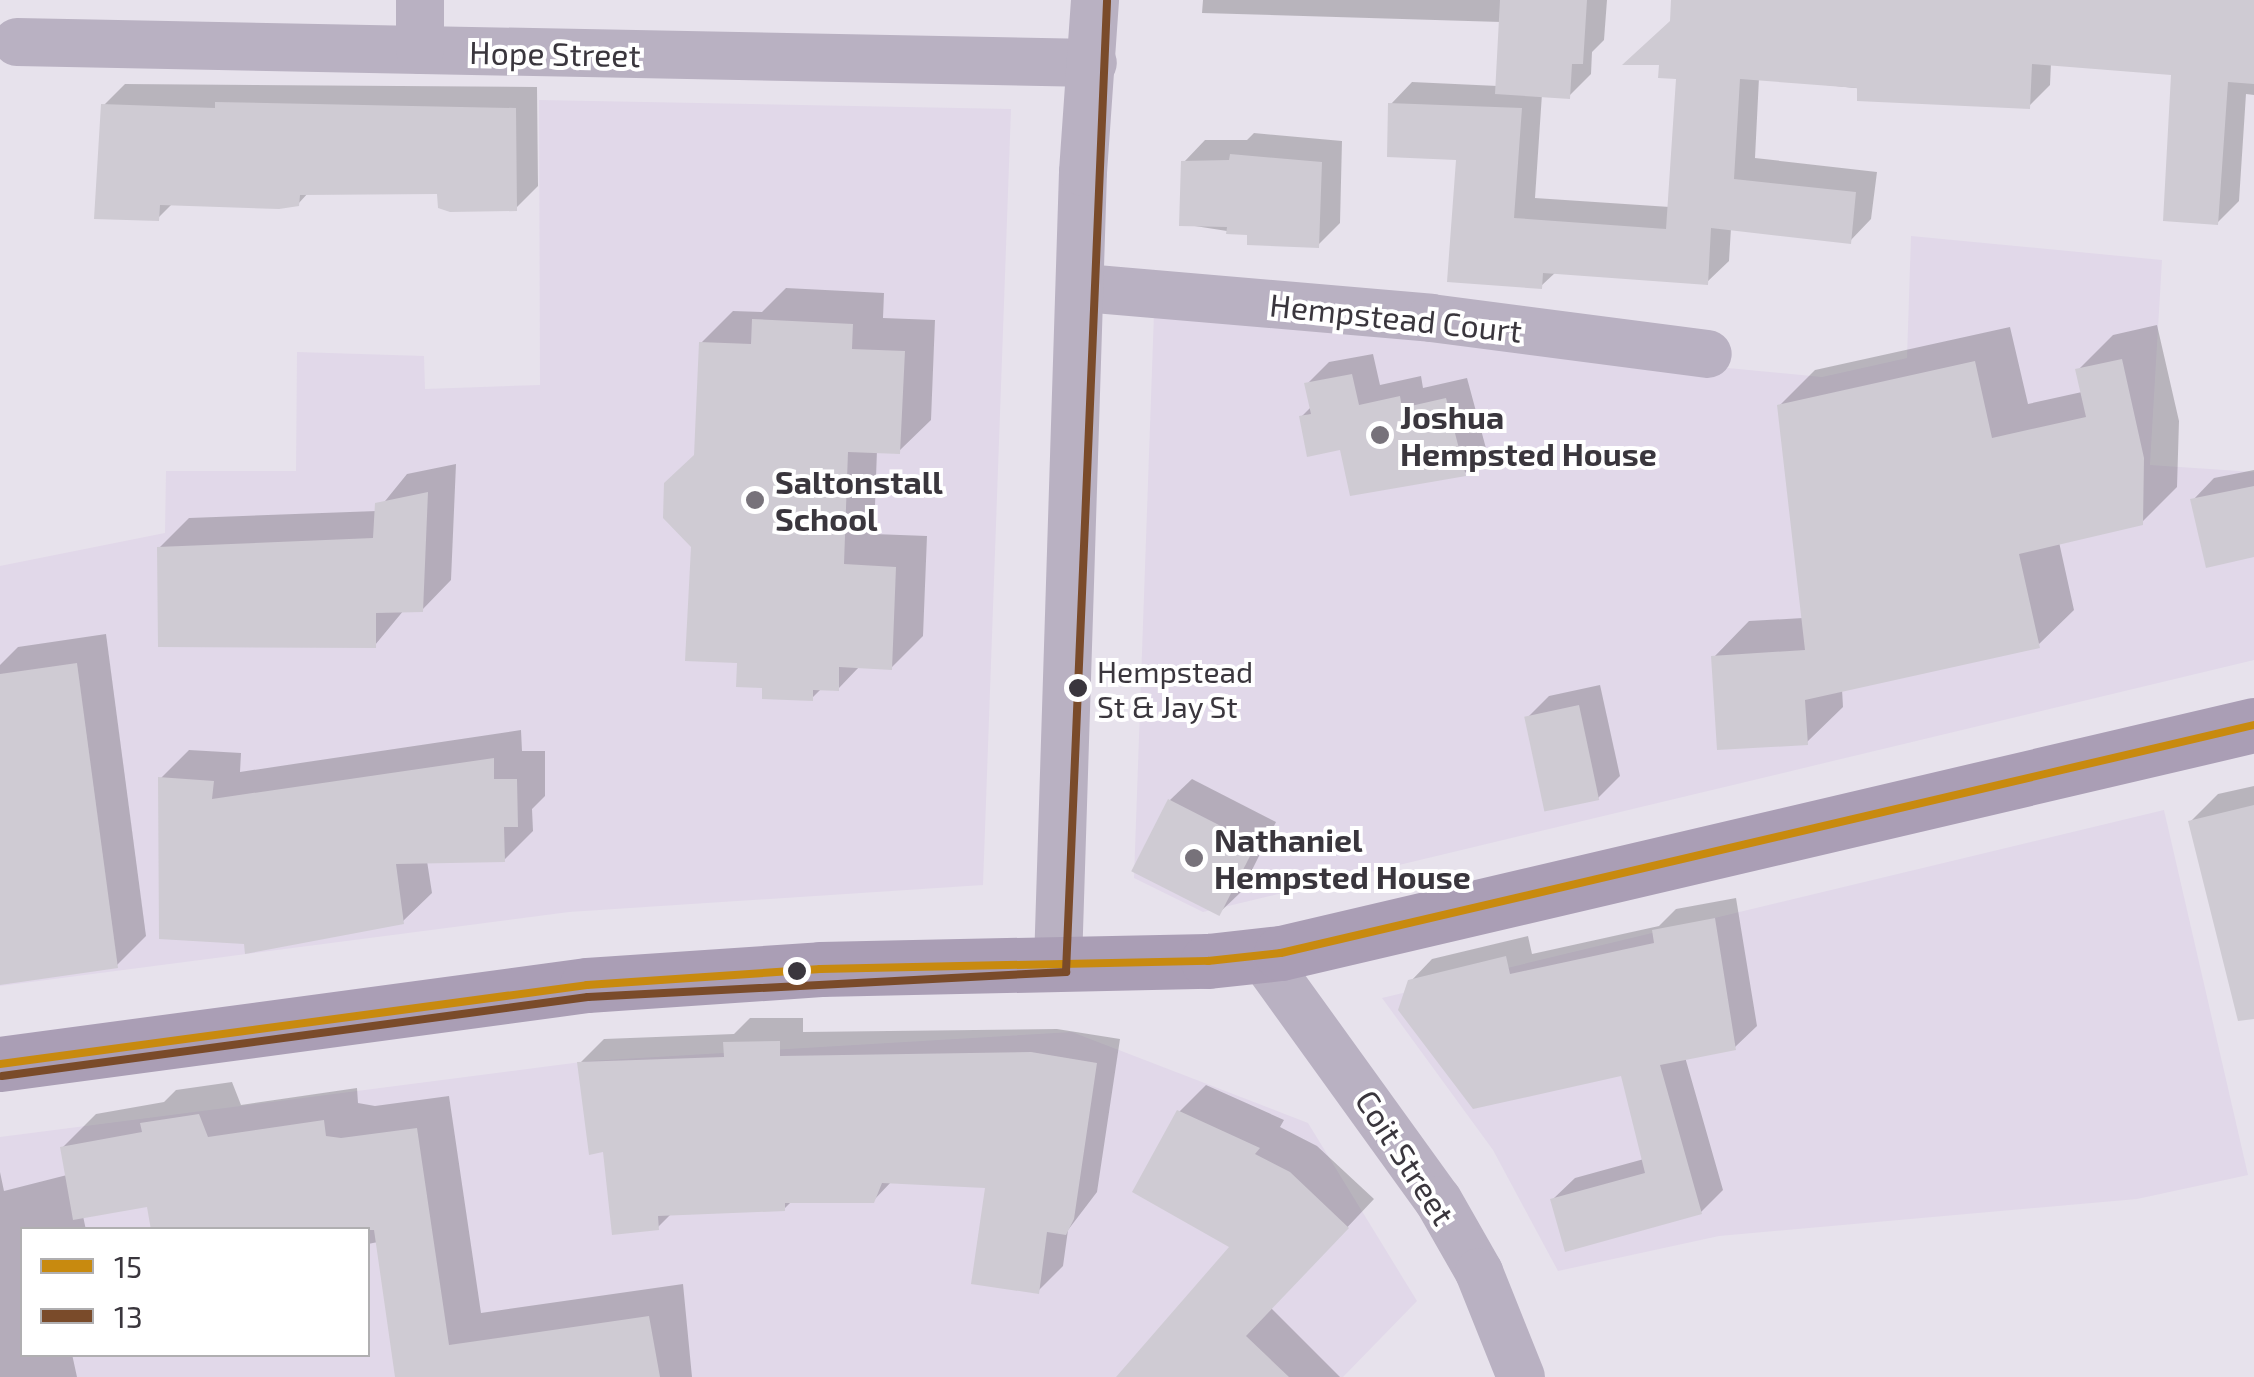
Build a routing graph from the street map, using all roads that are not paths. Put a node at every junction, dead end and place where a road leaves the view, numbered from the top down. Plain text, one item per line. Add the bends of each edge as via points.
1 (420, 0) edge
2 (1096, 0) edge
3 (17, 42) dead end
4 (420, 50) junction
5 (1093, 64) junction
6 (1084, 288) junction
7 (1708, 354) dead end
8 (2254, 725) edge
9 (1260, 955) junction
10 (1058, 963) junction
11 (0, 1064) edge
12 (1521, 1377) edge

1 - 4 street
2 - 5 street
3 - 4 street, Hope Street
4 - 5 street, Hope Street
5 - 6 street via 1083,172
6 - 7 street, Hempstead Court via 1431,318
6 - 10 street
8 - 9 main road via 1353,940
9 - 10 main road
9 - 12 street, Coit Street via 1438,1200 1479,1272
10 - 11 main road via 587,984

